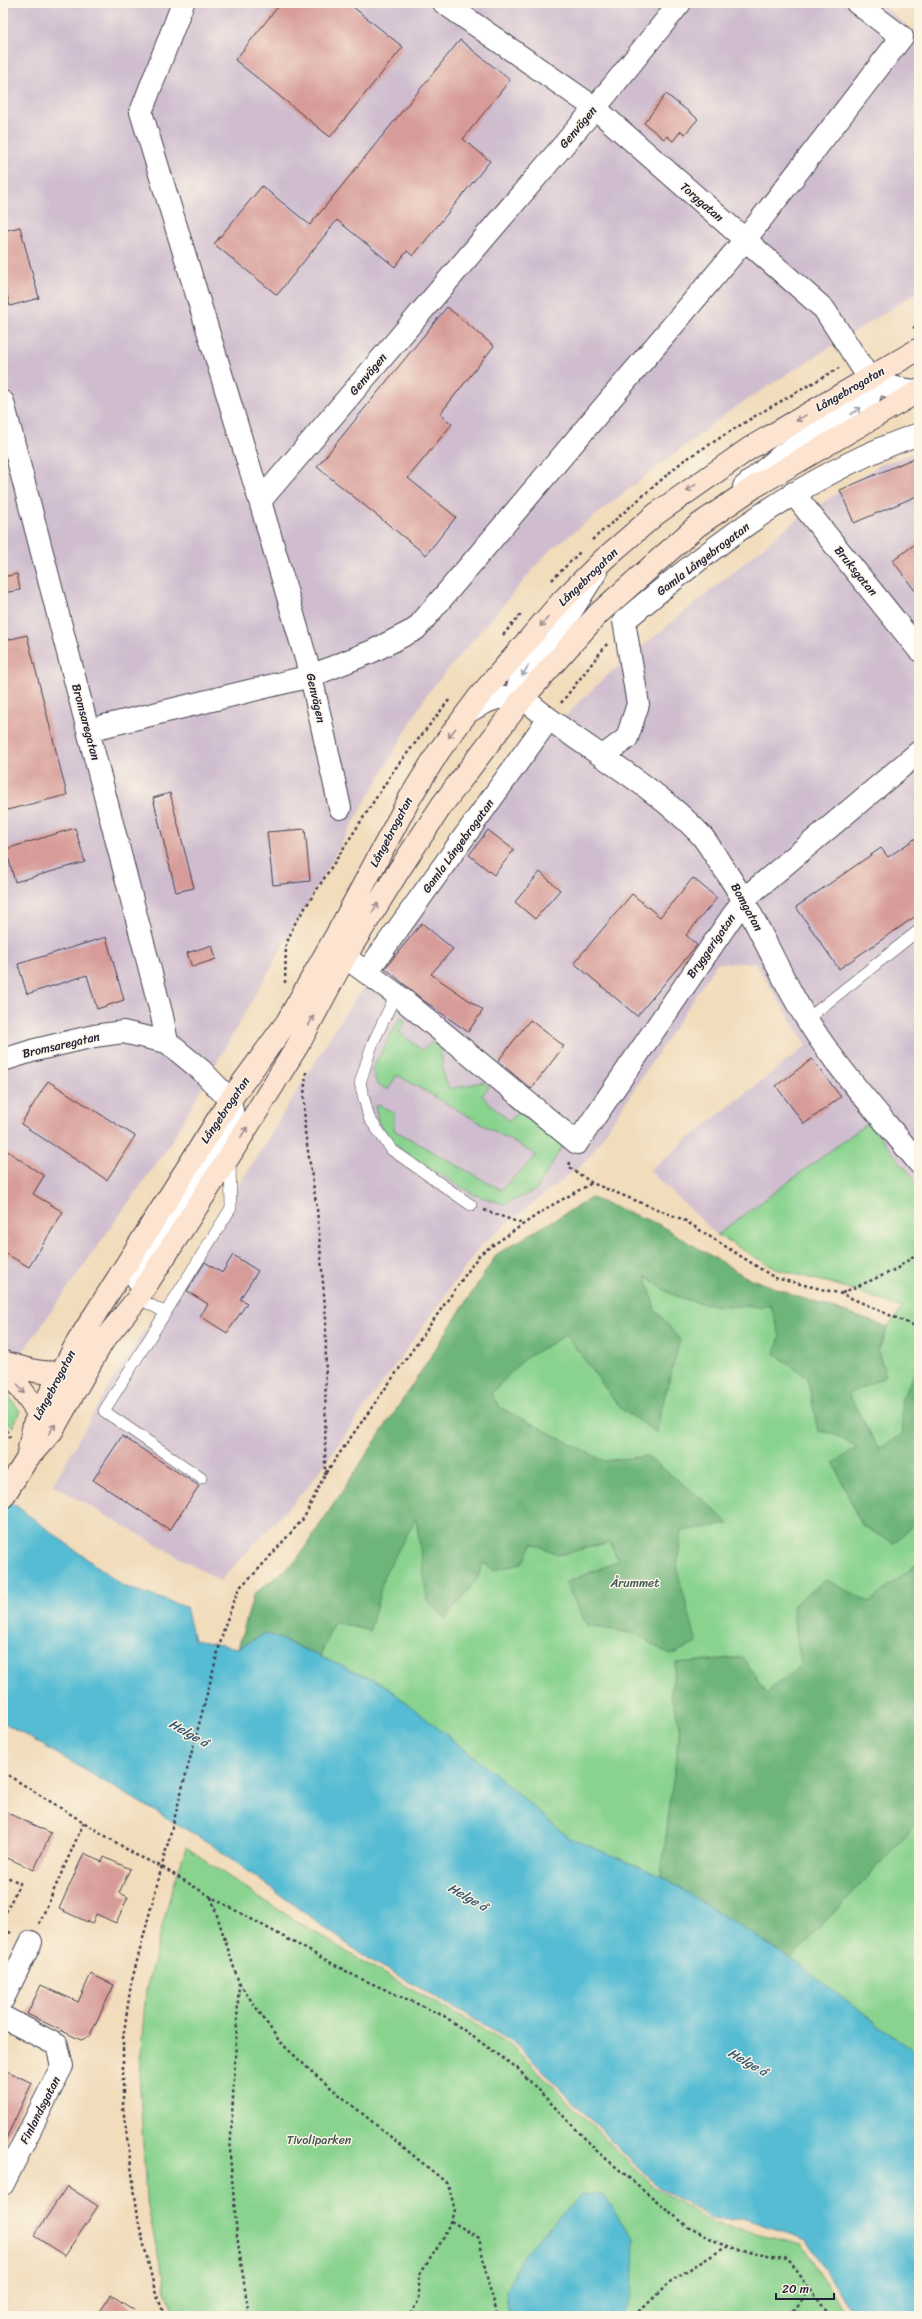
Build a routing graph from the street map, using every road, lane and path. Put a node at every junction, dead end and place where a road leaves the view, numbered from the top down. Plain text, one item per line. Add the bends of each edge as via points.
1 (183, 3) edge
2 (444, 3) edge
3 (680, 3) edge
4 (857, 3) edge
5 (595, 108) junction
6 (745, 240) junction
7 (919, 349) edge
8 (869, 378) junction
9 (919, 391) edge
10 (3, 402) edge
11 (919, 434) edge
12 (793, 493) junction
13 (260, 501) junction
14 (723, 508) junction
15 (604, 559) junction
16 (624, 621) junction
17 (919, 650) edge
18 (311, 676) junction
19 (523, 698) junction
20 (468, 712) junction
21 (548, 720) junction
22 (88, 730) junction
23 (919, 752) edge
24 (603, 756) junction
25 (340, 808) dead end
26 (744, 899) junction
27 (919, 930) edge
28 (346, 957) junction
29 (367, 972) junction
30 (396, 994) junction
31 (807, 1019) junction
32 (167, 1042) junction
33 (3, 1060) edge
34 (306, 1069) dead end
35 (230, 1100) junction
36 (577, 1143) junction
37 (230, 1155) junction
38 (919, 1163) edge
39 (592, 1183) junction
40 (471, 1205) joint
41 (523, 1224) junction
42 (919, 1252) edge
43 (842, 1294) junction
44 (138, 1298) junction
45 (166, 1313) junction
46 (919, 1328) edge
47 (103, 1341) junction
48 (3, 1363) edge
49 (88, 1369) junction
50 (61, 1372) junction
51 (39, 1414) junction
52 (23, 1465) junction
53 (325, 1474) junction
54 (202, 1478) dead end
55 (3, 1497) edge
56 (3, 1772) edge
57 (84, 1822) junction
58 (162, 1867) junction
59 (3, 1875) edge
60 (211, 1896) junction
61 (3, 1918) edge
62 (31, 1942) joint
63 (239, 1983) junction
64 (3, 1999) edge
65 (3, 2017) edge
66 (3, 2184) edge
67 (451, 2221) junction
68 (726, 2247) junction
69 (810, 2289) junction
70 (165, 2316) edge
71 (248, 2316) edge
72 (409, 2316) edge
73 (498, 2316) edge
74 (635, 2316) edge
75 (790, 2316) edge
76 (830, 2316) edge

1 - 13 street via 141,112
2 - 5 street, Torggatan
3 - 5 street, Genvägen
4 - 6 street via 902,37
5 - 6 street, Torggatan
5 - 13 street, Genvägen
6 - 8 street, Torggatan via 824,309
6 - 18 street via 416,629 373,651
7 - 8 main road, Långebrogatan
8 - 9 street via 899,390
14 -> 8 street via 757,474 782,455 867,403 871,391
8 -> 15 main road, Långebrogatan via 709,475 656,514
9 - 14 main road, Långebrogatan via 754,487
10 - 22 street, Bromsaregatan
11 - 12 street, Gamla Långebrogatan via 893,443
12 - 16 street, Gamla Långebrogatan via 677,576
12 - 17 street, Bruksgatan
13 - 18 street, Genvägen
14 - 19 main road, Långebrogatan via 697,526 599,613
15 -> 19 street via 568,616 520,678 518,687
15 -> 20 main road, Långebrogatan via 561,602
16 - 21 path
16 - 24 street via 638,704 627,738
18 - 22 street
18 - 25 street, Genvägen
19 - 20 street via 500,697
19 - 21 street, Bomgatan
28 -> 19 main road, Långebrogatan via 442,805
20 -> 35 main road, Långebrogatan via 439,751 411,796 287,1022
21 - 24 street, Bomgatan
21 - 29 street, Gamla Långebrogatan
22 - 32 street, Bromsaregatan
23 - 26 street, Bryggerigatan
24 - 26 street, Bomgatan via 671,807 702,836
26 - 31 street, Bomgatan
26 - 36 street, Bryggerigatan
27 - 31 lane
28 - 29 street
37 -> 28 main road, Långebrogatan via 301,1040
29 - 30 street
30 - 36 street
30 - 40 lane via 372,1045 360,1082 370,1118 392,1150
31 - 38 street, Bomgatan via 845,1072
32 - 33 street, Bromsaregatan via 124,1032 94,1036
32 - 35 street, Bromsaregatan via 201,1070
34 - 53 path via 305,1132 317,1209 326,1319
35 - 47 street via 233,1116 228,1130
35 - 50 main road, Långebrogatan
36 - 39 path via 569,1167
37 - 44 main road, Långebrogatan
37 - 45 lane via 231,1208
39 - 41 path
39 - 43 path via 684,1220 775,1278
40 - 41 path
41 - 53 path via 480,1254
42 - 43 path via 895,1270
43 - 46 path
44 - 45 lane
44 - 47 main road, Långebrogatan
45 - 54 lane via 104,1411
47 - 49 main road, Långebrogatan
48 - 50 main road via 29,1371 52,1374
48 -> 51 main road
49 - 50 main road
52 -> 49 main road, Långebrogatan via 52,1431
50 - 51 main road, Långebrogatan
51 - 52 main road, Långebrogatan
52 - 55 main road, Långebrogatan
53 - 58 path via 304,1518 239,1588 225,1625
56 - 57 path
57 - 58 path via 136,1855
57 - 62 path
58 - 60 path
58 - 70 path via 131,1984 123,2039 123,2108 139,2224
59 - 61 path via 20,1883
60 - 63 path
60 - 68 path via 355,1976 444,2016 517,2068 598,2152 688,2227
62 - 64 street
63 - 67 path via 280,2042 312,2073 448,2184 455,2210
63 - 71 path via 230,2155 237,2236
65 - 66 street, Finlandsgatan via 57,2045 62,2066
67 - 72 path via 443,2239 419,2276 418,2300
67 - 73 path via 479,2238
68 - 69 path via 788,2260
68 - 74 path via 672,2280
69 - 75 path
69 - 76 path

